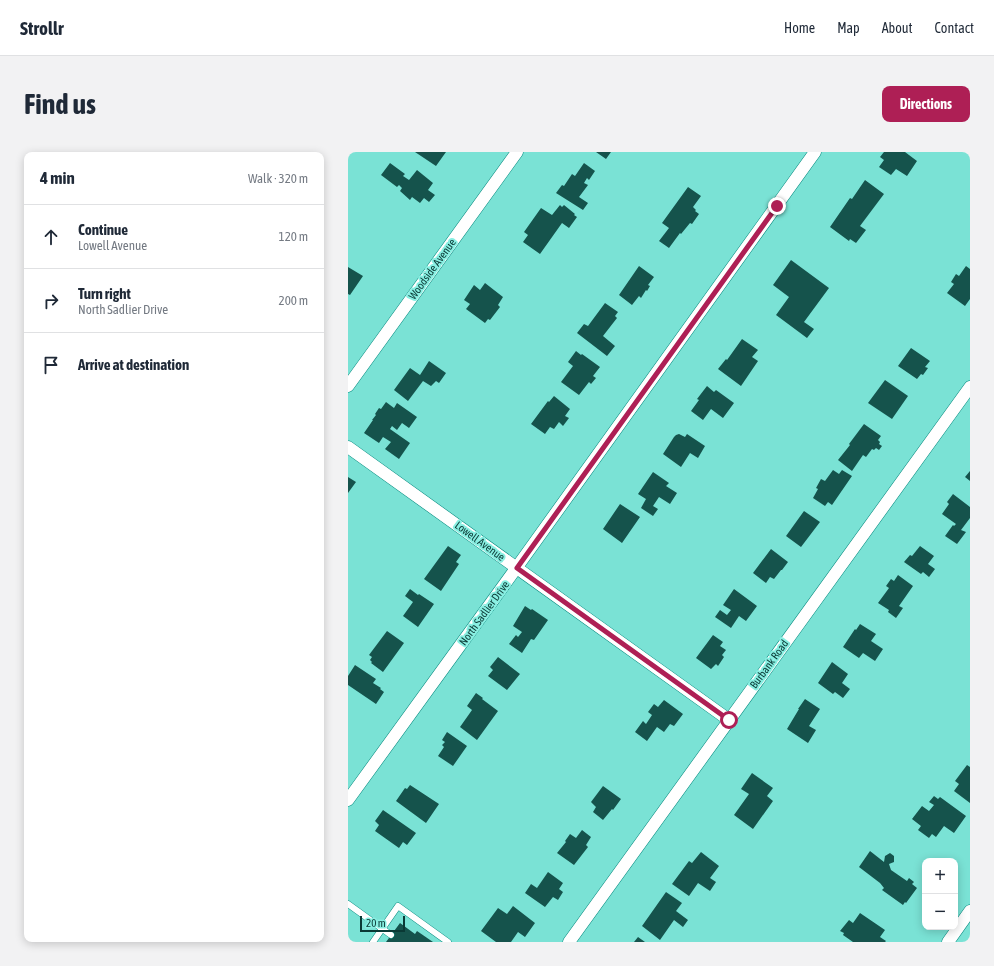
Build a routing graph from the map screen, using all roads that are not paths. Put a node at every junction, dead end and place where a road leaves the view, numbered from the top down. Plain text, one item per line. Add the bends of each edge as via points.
1 (517, 152) edge
2 (815, 152) edge
3 (348, 386) edge
4 (970, 387) edge
5 (348, 447) edge
6 (517, 568) junction
7 (729, 720) junction
8 (348, 800) edge
9 (348, 904) edge
10 (970, 911) edge
11 (382, 929) junction
12 (391, 935) dead end
13 (373, 942) edge
14 (448, 942) edge
15 (570, 942) edge
16 (948, 942) edge

1 - 3 street, Woodside Avenue
2 - 6 street, North Sadlier Drive
4 - 7 street, Burbank Road
5 - 6 street, Lowell Avenue
6 - 7 street, Lowell Avenue
6 - 8 street, North Sadlier Drive
7 - 15 street, Burbank Road
9 - 11 lane
10 - 16 street
11 - 12 lane
11 - 13 lane
11 - 14 lane via 398,906

